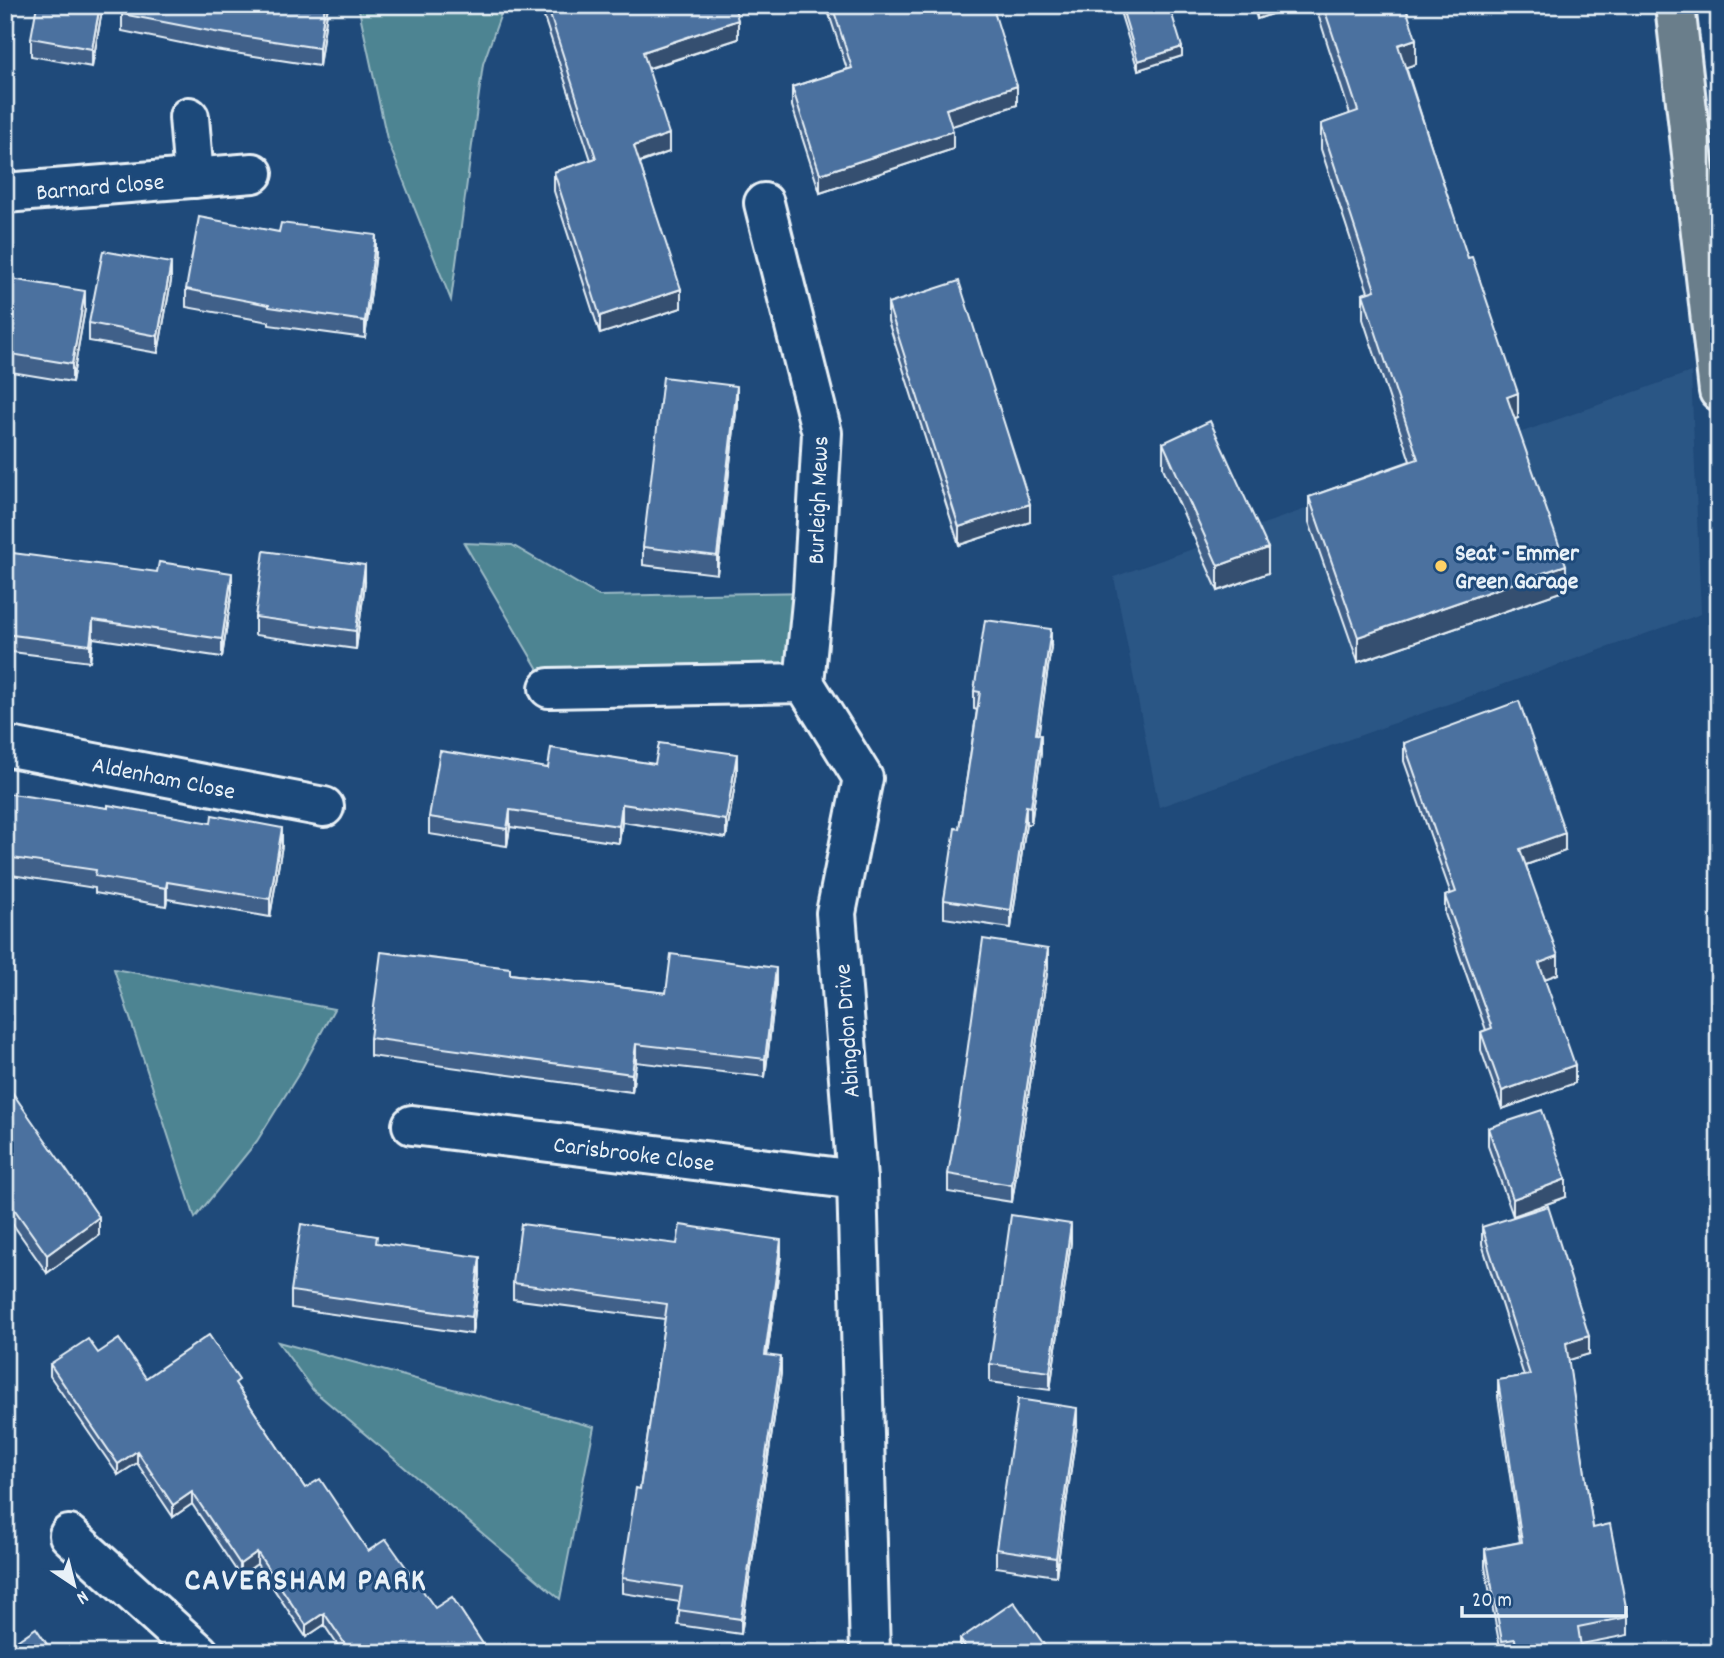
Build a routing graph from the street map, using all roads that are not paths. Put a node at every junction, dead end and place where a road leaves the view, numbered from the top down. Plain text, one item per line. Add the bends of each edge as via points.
1 (1675, 5) edge
2 (189, 117) dead end
3 (253, 173) dead end
4 (194, 178) junction
5 (5, 193) edge
6 (764, 203) dead end
7 (1719, 391) edge
8 (804, 683) junction
9 (549, 688) dead end
10 (5, 746) edge
11 (324, 807) dead end
12 (412, 1125) dead end
13 (857, 1180) junction
14 (69, 1535) dead end
15 (199, 1653) edge
16 (870, 1653) edge

1 - 7 main road
2 - 4 street, Barnard Close
3 - 4 street, Barnard Close
4 - 5 street, Barnard Close
6 - 8 street, Burleigh Mews via 822,433
8 - 9 street
8 - 13 street, Abingdon Drive via 863,778 836,913
10 - 11 street, Aldenham Close
12 - 13 street, Carisbrooke Close
13 - 16 street, Abingdon Drive
14 - 15 street

